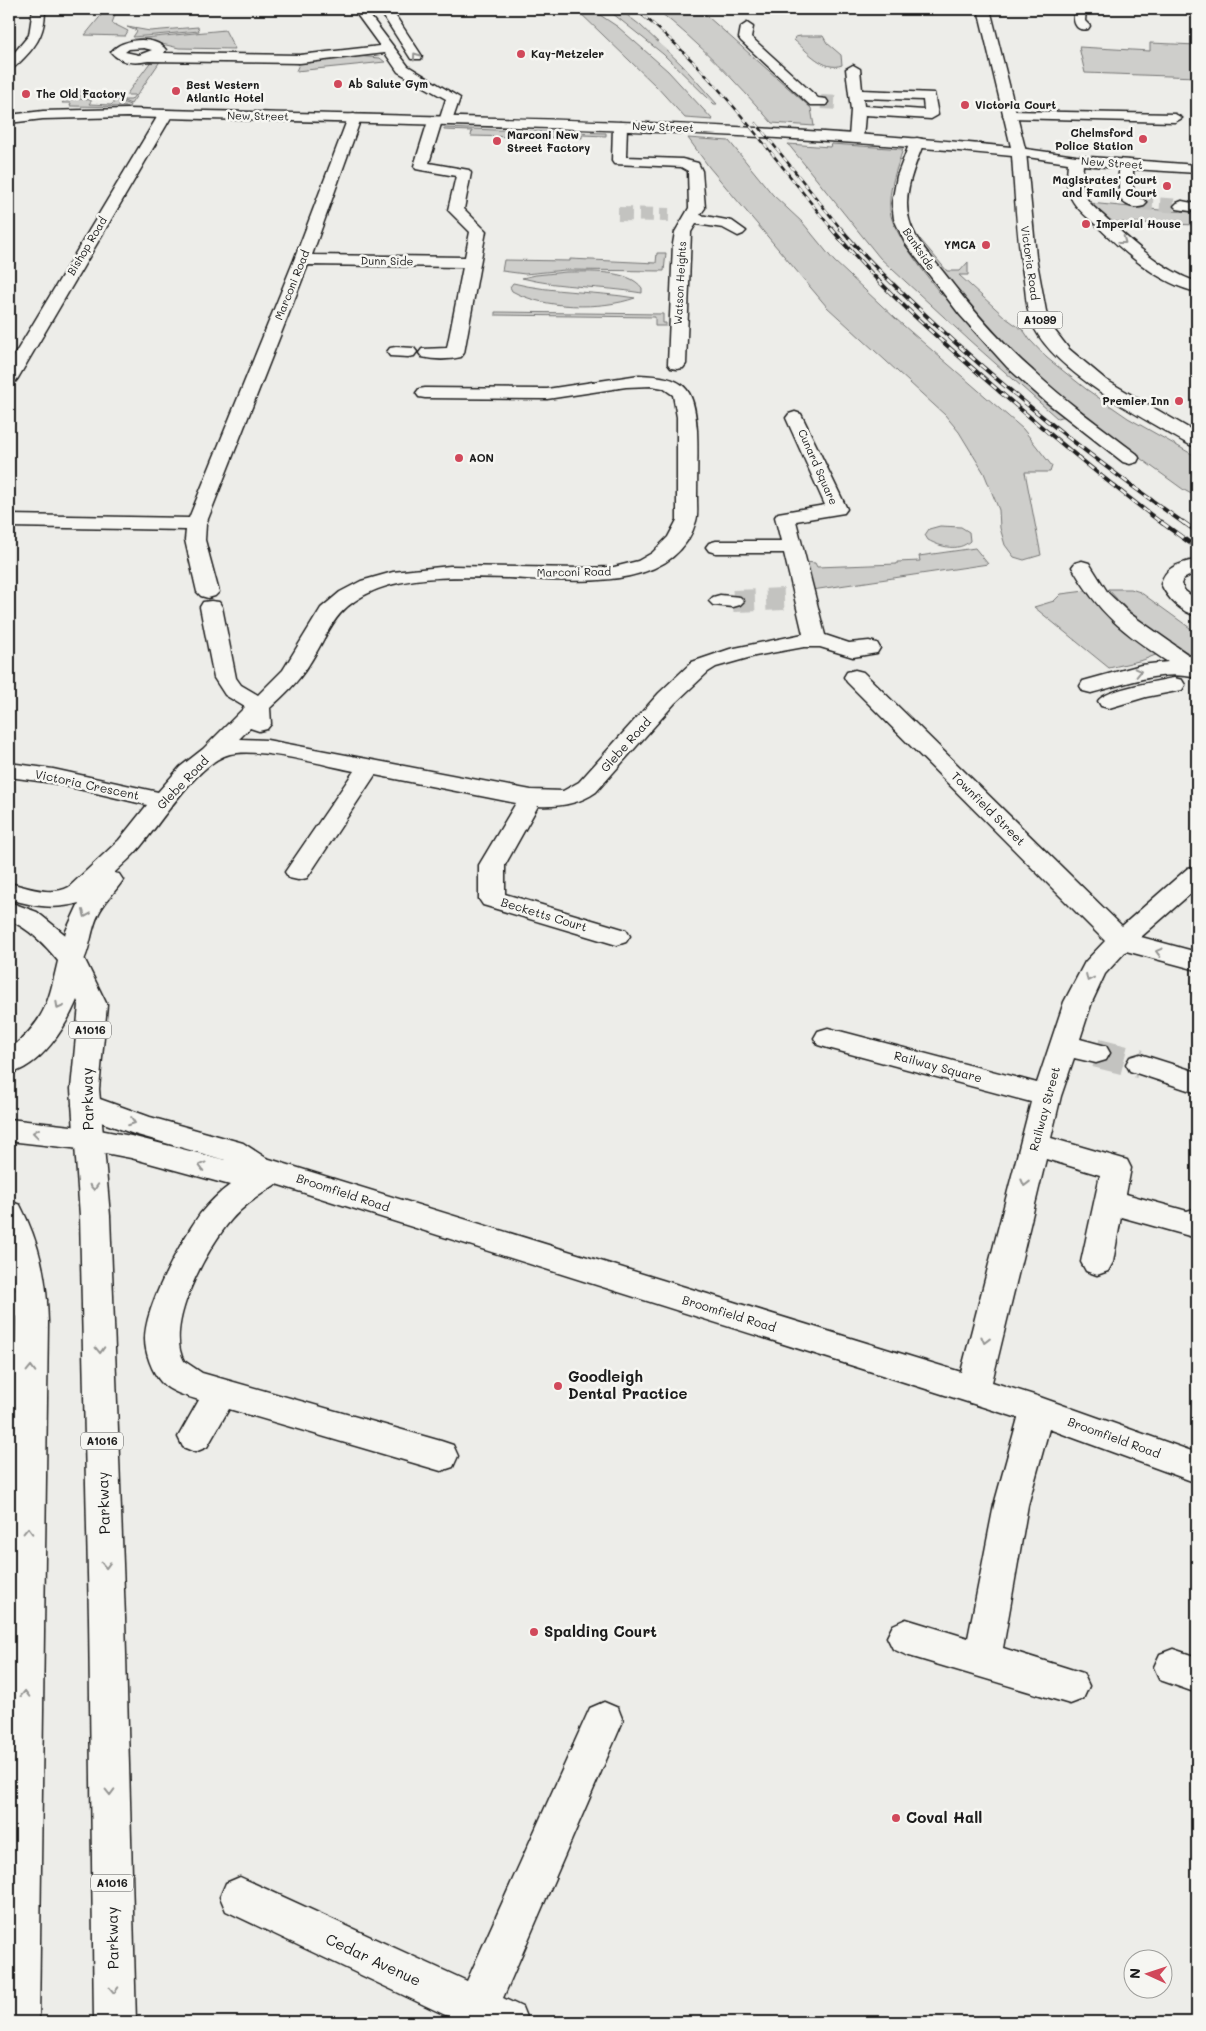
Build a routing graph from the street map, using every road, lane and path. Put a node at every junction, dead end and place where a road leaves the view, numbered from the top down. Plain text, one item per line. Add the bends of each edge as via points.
1 (39, 9) edge
2 (359, 9) edge
3 (385, 9) edge
4 (984, 9) edge
5 (1080, 9) edge
6 (1084, 26) dead end
7 (747, 27) dead end
8 (304, 45) dead end
9 (175, 49) junction
10 (267, 49) dead end
11 (389, 50) junction
12 (213, 58) junction
13 (313, 58) junction
14 (12, 60) edge
15 (853, 70) dead end
16 (446, 80) dead end
17 (821, 102) tunnel mouth
18 (857, 102) junction
19 (841, 103) tunnel mouth
20 (9, 113) edge
21 (128, 113) junction
22 (166, 114) junction
23 (1010, 115) junction
24 (1078, 117) junction
25 (354, 118) junction
26 (1174, 118) dead end
27 (9, 119) edge
28 (440, 121) junction
29 (620, 126) junction
30 (1081, 132) dead end
31 (856, 138) junction
32 (917, 142) junction
33 (1019, 152) junction
34 (1076, 160) junction
35 (1126, 164) junction
36 (1197, 169) edge
37 (1139, 203) dead end
38 (1182, 206) tunnel mouth
39 (1197, 208) edge
40 (686, 216) junction
41 (738, 231) dead end
42 (302, 260) junction
43 (473, 262) junction
44 (1196, 290) edge
45 (428, 353) dead end
46 (677, 364) dead end
47 (9, 378) edge
48 (425, 393) dead end
49 (795, 418) dead end
50 (1197, 441) edge
51 (1130, 458) dead end
52 (9, 521) edge
53 (196, 524) junction
54 (716, 547) dead end
55 (795, 555) junction
56 (1196, 574) edge
57 (1088, 577) dead end
58 (1197, 592) edge
59 (805, 598) junction
60 (784, 599) tunnel mouth
61 (1197, 610) edge
62 (815, 640) junction
63 (869, 648) dead end
64 (1197, 671) edge
65 (855, 677) dead end
66 (1092, 686) dead end
67 (1197, 687) edge
68 (1109, 701) dead end
69 (259, 706) junction
70 (267, 746) junction
71 (212, 753) junction
72 (369, 767) junction
73 (9, 770) edge
74 (531, 798) junction
75 (164, 801) junction
76 (130, 844) junction
77 (298, 872) dead end
78 (1195, 878) edge
79 (9, 891) edge
80 (9, 911) edge
81 (617, 936) dead end
82 (1120, 941) junction
83 (72, 960) junction
84 (1197, 961) edge
85 (828, 1038) dead end
86 (1063, 1045) junction
87 (1096, 1052) tunnel mouth
88 (9, 1064) edge
89 (1140, 1064) tunnel mouth
90 (1197, 1083) edge
91 (1047, 1096) junction
92 (86, 1105) junction
93 (9, 1130) edge
94 (89, 1139) junction
95 (1035, 1146) junction
96 (265, 1169) junction
97 (1110, 1202) junction
98 (9, 1213) edge
99 (1197, 1220) edge
100 (1098, 1262) dead end
101 (20, 1302) edge
102 (973, 1390) junction
103 (220, 1392) junction
104 (1037, 1410) junction
105 (195, 1437) dead end
106 (441, 1456) dead end
107 (1197, 1468) edge
108 (906, 1637) dead end
109 (982, 1659) junction
110 (1070, 1686) dead end
111 (604, 1721) dead end
112 (16, 1741) edge
113 (15, 1896) edge
114 (240, 1897) dead end
115 (492, 2015) edge
116 (18, 2022) edge
117 (115, 2022) edge

1 - 14 street via 40,27 35,38
2 - 11 street
16 -> 3 street via 427,72
4 - 23 street, Victoria Road / A1099
5 - 6 street via 1079,22
7 - 17 street via 745,38 816,102
8 - 13 street
9 - 10 street
9 - 12 street
9 - 12 street via 151,51
11 - 13 street
11 - 28 street via 403,69 458,97
12 - 13 street
15 - 18 street
18 - 19 street
18 - 31 street
20 - 21 street, New Street via 73,110
21 - 22 street, New Street
21 - 27 street, New Street
22 - 25 street, New Street
22 - 47 street, Bishop Road
23 - 24 street
23 - 33 street, Victoria Road / A1099
24 - 26 street
24 - 30 street
25 - 28 street, New Street
25 - 42 street, Marconi Road
28 - 29 street, New Street
28 - 43 street via 421,166 464,173 456,210 478,231
29 - 31 street, New Street
29 - 40 street, Watson Heights via 618,161 666,161 692,166 697,208
31 - 32 street, New Street
32 - 33 street, New Street
32 - 51 street, Bankside via 900,199 902,224 908,236 978,326 1026,375
33 - 34 street, New Street
33 - 50 street, Victoria Road / A1099 via 1023,217 1032,289 1040,322 1063,353 1100,384
34 - 35 street, New Street
34 -> 44 street via 1074,176 1081,202 1111,232 1163,271
35 - 36 street, New Street
35 - 37 street via 1126,197
38 - 39 street
40 - 41 street via 726,224
40 - 46 street, Watson Heights via 681,244
42 - 43 street, Dunn Side
42 - 53 street, Marconi Road
43 - 45 street via 455,353
48 - 69 street, Marconi Road via 548,394 651,380 676,387 683,395 687,416 687,520 681,535 657,559 629,570 581,574 431,573 361,589 343,598 328,612 317,627 303,661
49 - 55 street, Cunard Square via 838,509 785,517
52 - 53 street
53 - 69 street, Marconi Road via 195,540 225,678 233,690
54 - 55 street
55 - 59 street
56 - 58 street
56 - 61 street via 1182,570 1173,576 1171,584 1176,594
57 - 64 street via 1102,598 1139,631
59 - 60 street
59 - 62 street
62 - 63 street, Glebe Road via 852,651
62 - 74 street, Glebe Road via 719,658 702,666 594,781 577,794 556,800
66 -> 64 street via 1157,668
65 - 82 street, Townfield Street
67 - 68 street via 1166,685
69 - 70 street via 259,729
69 - 71 street, Marconi Road
70 - 71 street, Glebe Road via 249,745
70 - 72 street, Glebe Road
71 - 75 street, Glebe Road
72 - 74 street, Glebe Road
72 - 77 street
73 - 75 street, Victoria Crescent via 52,776
74 - 81 street, Becketts Court via 492,865 492,899
75 - 76 street, Glebe Road
76 - 79 street, Glebe Road via 100,871 91,884 69,898 41,900
76 -> 83 street, Glebe Road via 115,874 87,910
78 - 82 street, Railway Street
80 - 83 street, Parkway / A1016 via 28,918 44,930
84 -> 82 street
82 -> 86 street, Railway Street via 1094,969
83 -> 88 street, A1016 via 63,1000 51,1022 38,1040
83 - 92 street, Parkway / A1016 via 93,1005 85,1072
85 - 91 street, Railway Square
86 - 87 street
86 - 91 street, Railway Street
89 - 90 street
91 - 95 street, Railway Street
92 - 94 street, Parkway / A1016
92 -> 96 street, Broomfield Road via 144,1126 233,1151
94 -> 93 street
96 -> 94 street via 240,1176
94 -> 117 street, Parkway / A1016 via 94,1180 101,1384
95 - 97 street via 1116,1168
95 -> 102 street, Railway Street
96 - 102 street, Broomfield Road
96 - 103 street via 221,1210 198,1244 176,1290 161,1336 172,1372
97 - 99 street via 1193,1224
97 - 100 street
98 - 101 street via 24,1250
112 -> 101 street
102 - 104 street, Broomfield Road
103 - 105 street
103 - 106 street
104 - 107 street, Broomfield Road
104 - 109 street via 1011,1505
108 - 109 street
109 - 110 street
111 - 115 street
112 - 113 street
113 - 116 street
114 - 115 street, Cedar Avenue

